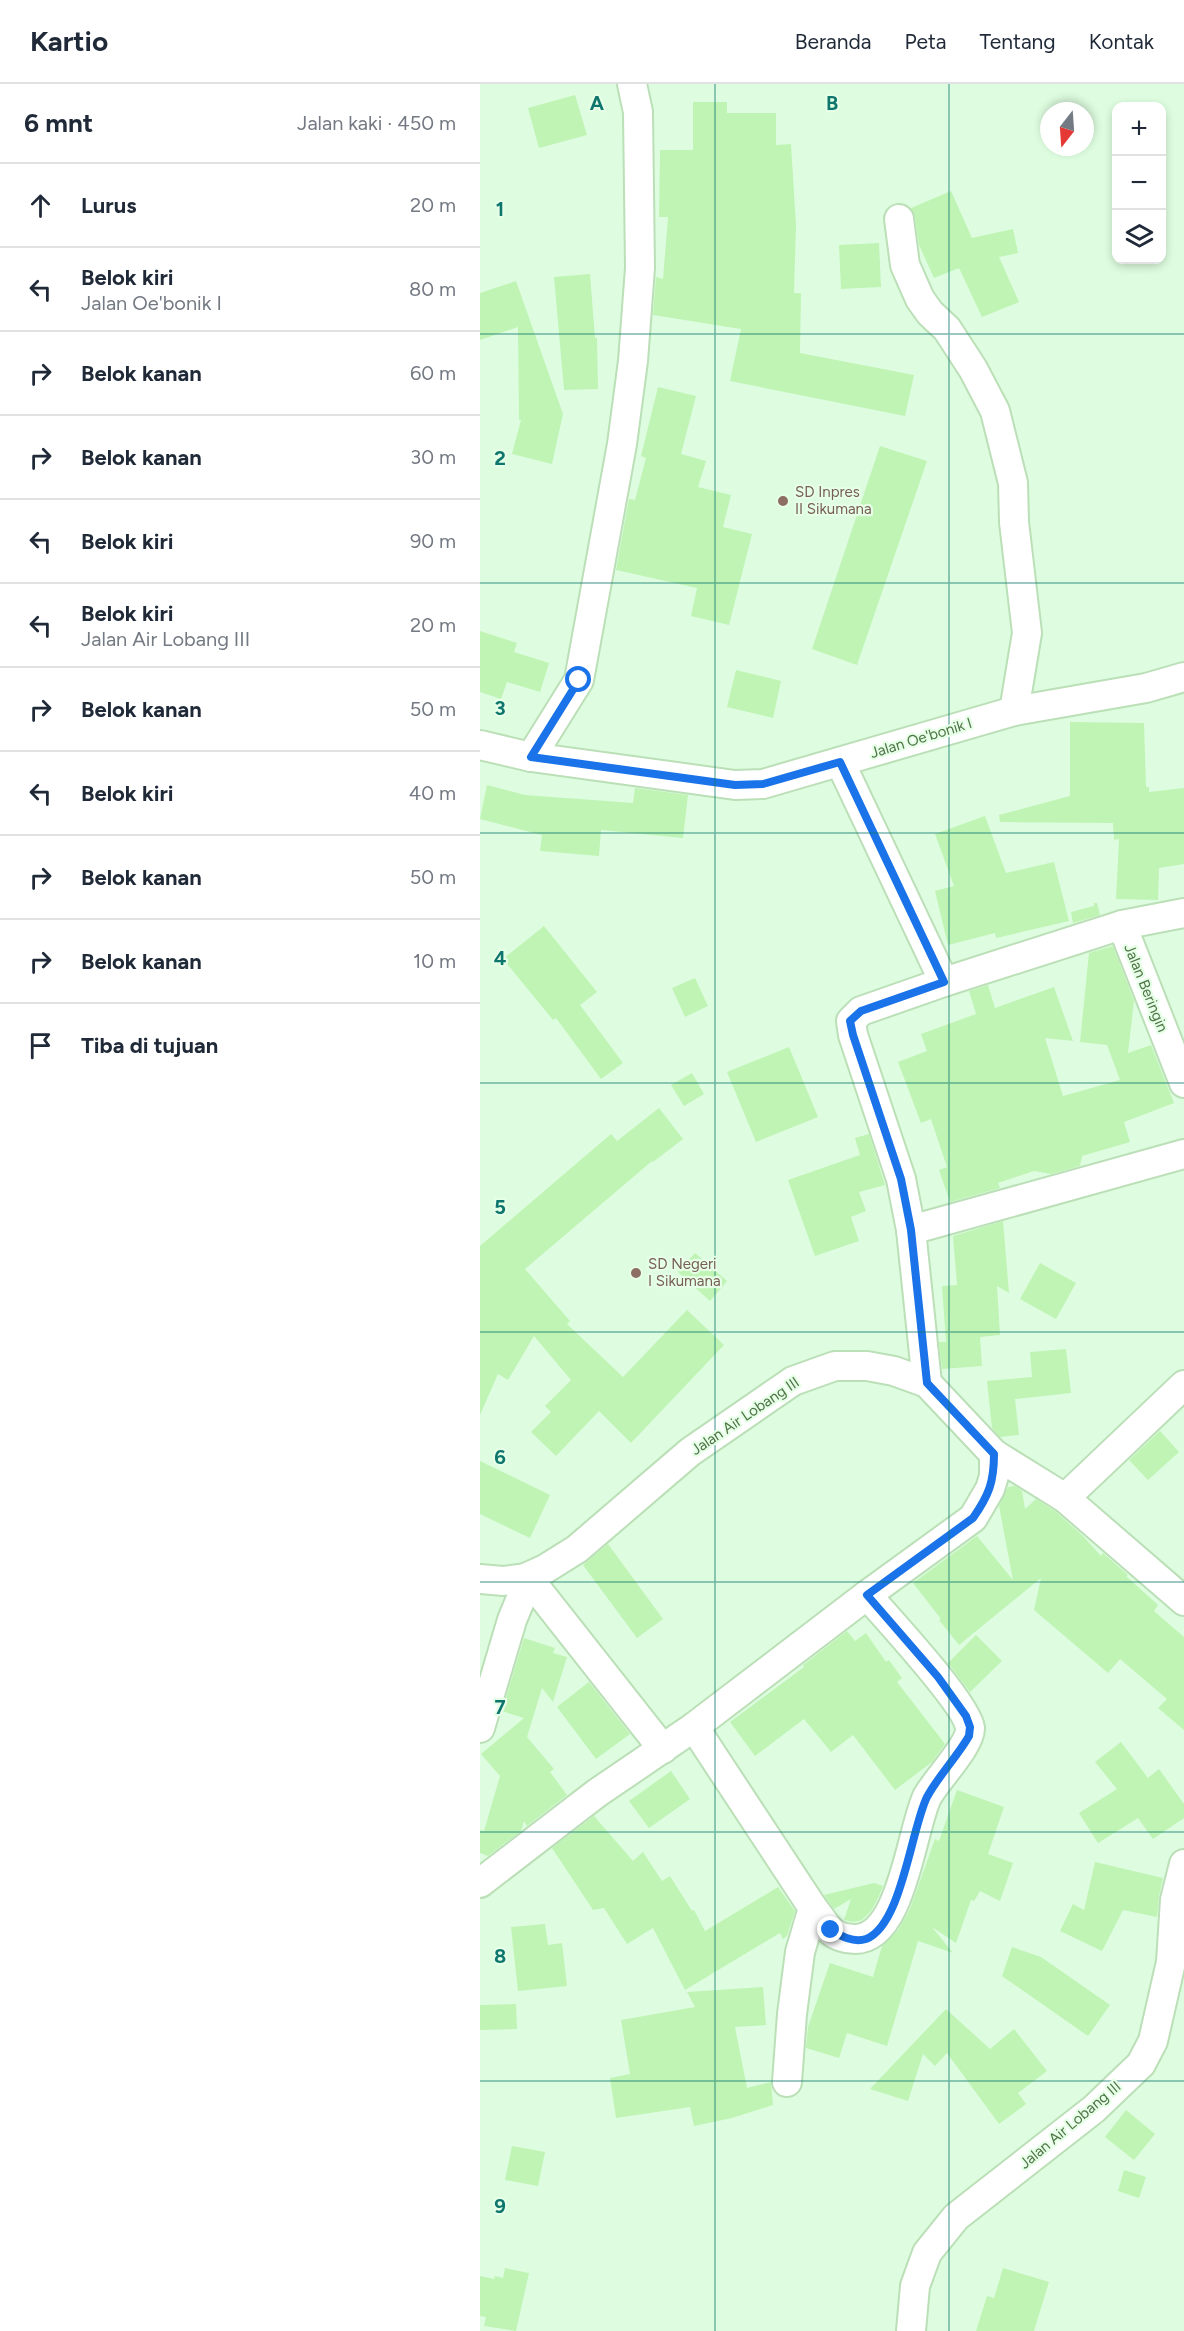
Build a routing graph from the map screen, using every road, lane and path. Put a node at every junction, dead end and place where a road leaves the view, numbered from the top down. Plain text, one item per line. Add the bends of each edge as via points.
1 (632, 84) edge
2 (899, 219) dead end
3 (1184, 676) edge
4 (1014, 711) junction
5 (480, 745) edge
6 (531, 757) junction
7 (840, 762) junction
8 (1184, 913) edge
9 (1122, 926) junction
10 (944, 982) junction
11 (1184, 1083) edge
12 (1184, 1154) edge
13 (911, 1230) junction
14 (927, 1383) junction
15 (1184, 1385) edge
16 (994, 1454) junction
17 (1065, 1498) junction
18 (480, 1579) edge
19 (527, 1579) junction
20 (867, 1595) junction
21 (1184, 1600) edge
22 (694, 1727) junction
23 (480, 1728) edge
24 (663, 1749) junction
25 (1184, 1864) edge
26 (480, 1883) edge
27 (813, 1908) junction
28 (787, 2082) dead end
29 (911, 2331) edge

1 - 6 street via 638,112 640,268 622,444 579,680
2 - 4 street via 905,265 920,299 947,328 995,411 1013,483 1027,633
3 - 4 street, Jalan Oe'bonik I via 1146,688
4 - 7 street, Jalan Oe'bonik I
5 - 6 street, Jalan Oe'bonik I
6 - 7 street, Jalan Oe'bonik I via 735,785 763,784
7 - 10 street
8 - 9 street
9 - 10 street
9 - 11 street, Jalan Beringin
10 - 13 street via 861,1011 850,1021 901,1179
12 - 13 street
13 - 14 street
14 - 16 street, Jalan Air Lobang III
14 - 19 street, Jalan Air Lobang III via 867,1366 835,1366 793,1381 690,1452 578,1549
15 - 17 street
16 - 17 street, Jalan Air Lobang III
16 - 20 street via 990,1489 973,1518
17 - 21 street, Jalan Air Lobang III
18 - 19 street, Jalan Air Lobang III
19 - 23 street
19 - 24 street
20 - 22 street
20 - 27 street via 938,1677 966,1716 969,1736 927,1797 907,1867 880,1928 865,1939 847,1939 831,1930
22 - 24 street
22 - 27 street
24 - 26 street via 597,1793
25 - 29 street, Jalan Air Lobang III via 1175,1900 1171,1962 1153,2041 1141,2064 1094,2109 956,2217 927,2253 915,2286
27 - 28 street via 800,1952

